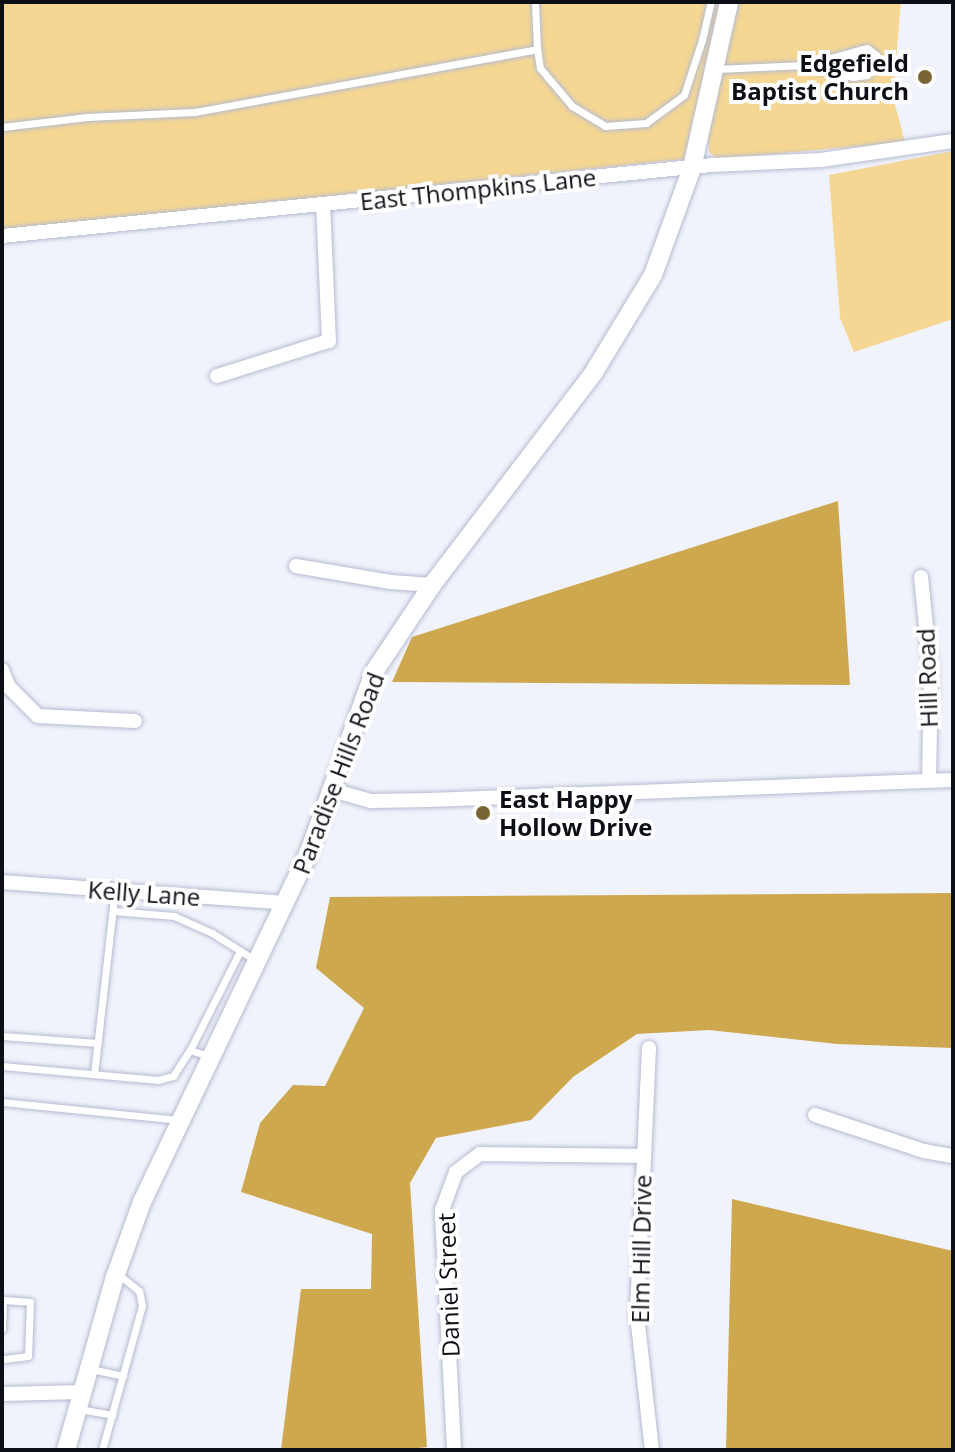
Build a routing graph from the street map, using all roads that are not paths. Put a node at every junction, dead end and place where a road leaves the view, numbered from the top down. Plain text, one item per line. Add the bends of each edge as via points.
1 (535, 2) edge
2 (711, 2) edge
3 (729, 2) edge
4 (537, 49) junction
5 (805, 65) junction
6 (714, 69) junction
7 (2, 127) edge
8 (953, 141) edge
9 (692, 168) junction
10 (323, 205) junction
11 (2, 236) edge
12 (217, 376) dead end
13 (296, 566) dead end
14 (921, 577) dead end
15 (432, 585) junction
16 (2, 670) edge
17 (135, 721) dead end
18 (929, 780) junction
19 (953, 780) edge
20 (332, 790) junction
21 (2, 882) edge
22 (115, 890) junction
23 (286, 903) junction
24 (113, 911) junction
25 (240, 951) junction
26 (258, 962) junction
27 (218, 996) junction
28 (236, 1006) junction
29 (2, 1036) edge
30 (98, 1043) junction
31 (649, 1048) dead end
32 (190, 1050) junction
33 (211, 1057) junction
34 (2, 1066) edge
35 (94, 1074) junction
36 (2, 1102) edge
37 (815, 1115) dead end
38 (180, 1120) junction
39 (644, 1156) junction
40 (953, 1156) edge
41 (117, 1273) junction
42 (2, 1329) edge
43 (2, 1359) edge
44 (88, 1368) junction
45 (123, 1376) junction
46 (2, 1394) edge
47 (80, 1400) junction
48 (112, 1415) junction
49 (66, 1450) edge
50 (102, 1450) edge
51 (454, 1450) edge
52 (652, 1450) edge

1 - 4 lane
2 - 4 lane via 684,95 646,123 605,126 572,106 540,68
3 - 6 street, Paradise Hills Road
4 - 7 lane via 195,112
5 - 5 lane via 853,77 867,75 876,55 867,48
5 - 6 lane
6 - 9 street, Paradise Hills Road
8 - 9 street, East Thompkins Lane via 821,160
9 - 10 street, East Thompkins Lane
9 - 15 street, Paradise Hills Road via 653,275 594,372
10 - 11 street, East Thompkins Lane
10 - 12 street via 329,341
13 - 15 street
14 - 18 street, Hill Road via 931,676
15 - 20 street, Paradise Hills Road via 374,672
16 - 17 street via 8,686 38,716
18 - 19 street
18 - 20 street via 371,801
20 - 23 street, Paradise Hills Road
21 - 22 street, Kelly Lane
22 - 23 street, Kelly Lane
22 - 24 lane
23 - 26 street, Paradise Hills Road
24 - 25 lane via 174,916
24 - 30 lane
25 - 26 lane
25 - 27 lane
26 - 28 street, Paradise Hills Road
27 - 28 lane
27 - 32 lane
28 - 33 street, Paradise Hills Road
29 - 30 lane
30 - 35 lane
31 - 39 street, Elm Hill Drive
32 - 33 lane
32 - 35 lane via 167,1080
33 - 38 street, Paradise Hills Road
34 - 35 lane
36 - 38 lane
37 - 40 street
38 - 41 street, Paradise Hills Road
39 - 51 street, Daniel Street via 480,1154 456,1172 442,1210
39 - 52 street, Elm Hill Drive via 637,1315
41 - 44 street, Paradise Hills Road
41 - 45 lane via 139,1291 142,1306
42 - 43 lane via 3,1300 30,1302 28,1356
44 - 45 lane
44 - 47 street, Paradise Hills Road
45 - 48 lane
46 - 47 street
47 - 48 lane
47 - 49 street, Paradise Hills Road
48 - 50 lane

